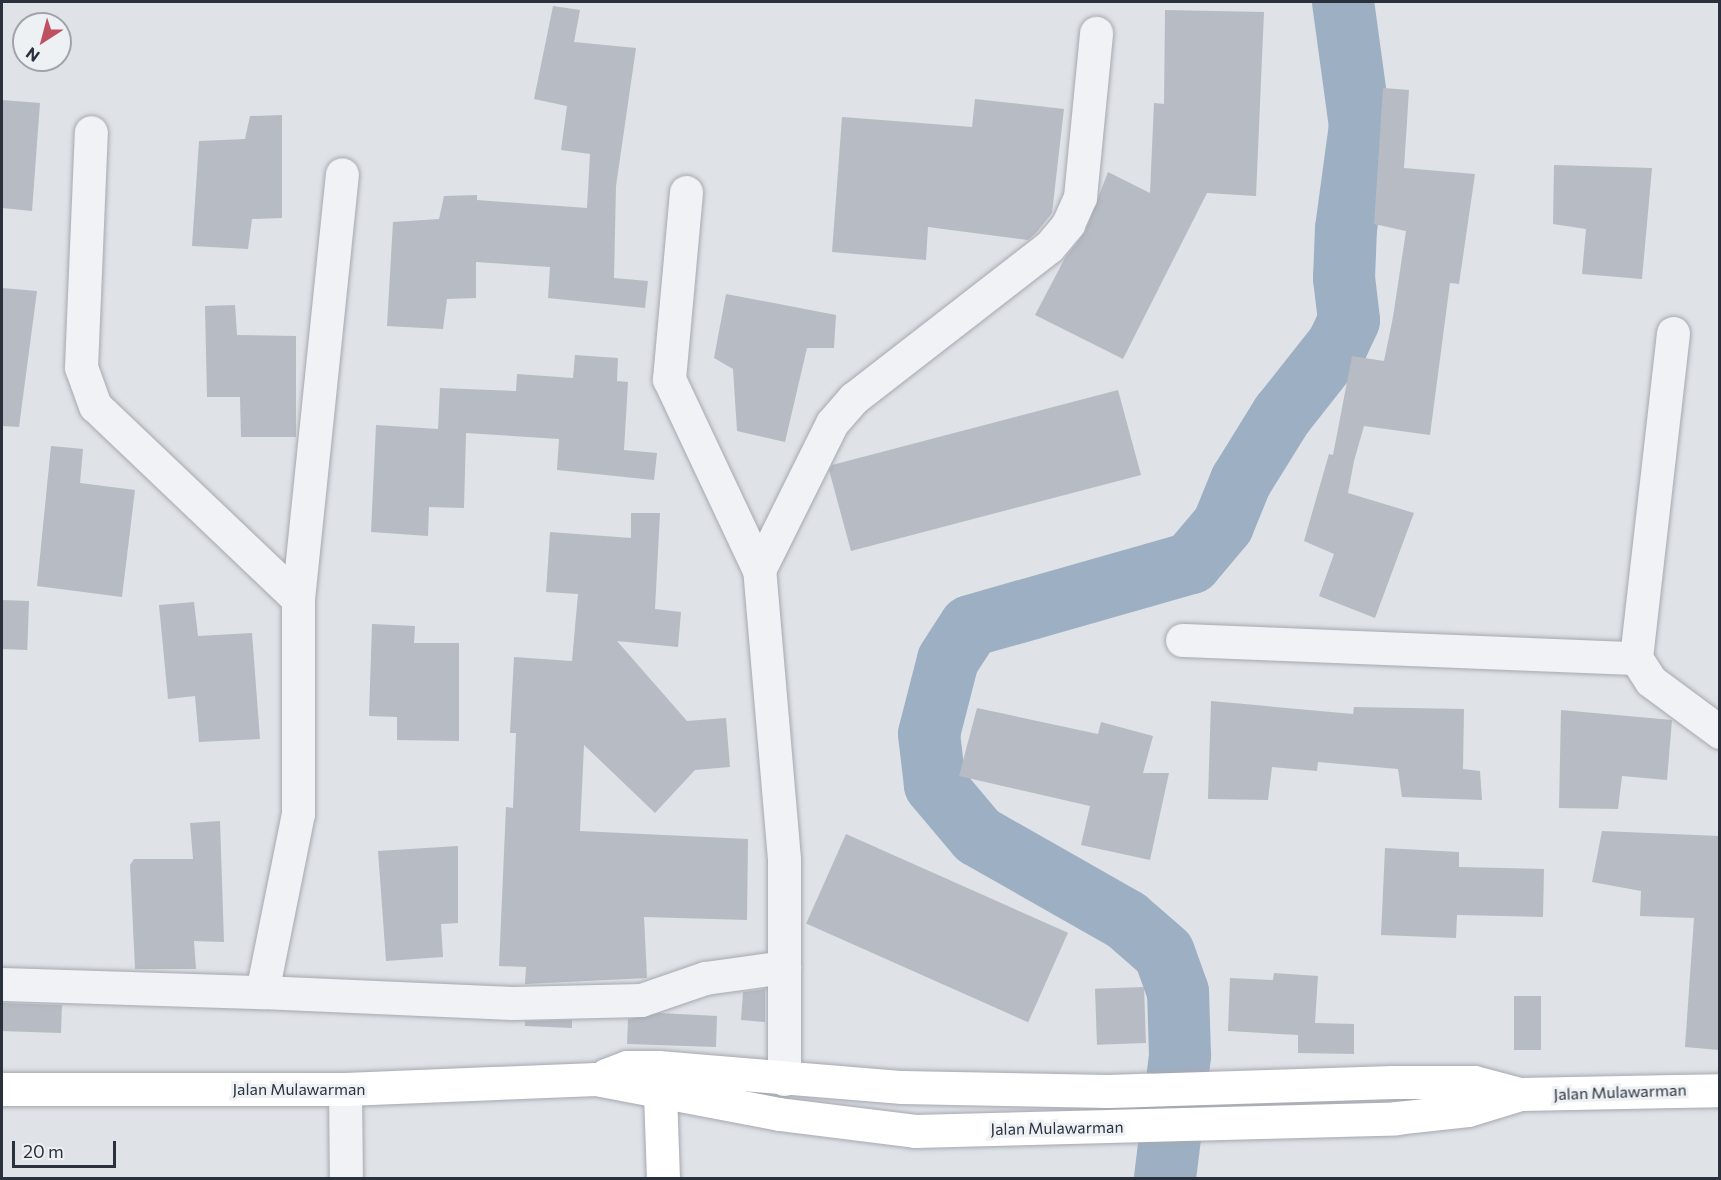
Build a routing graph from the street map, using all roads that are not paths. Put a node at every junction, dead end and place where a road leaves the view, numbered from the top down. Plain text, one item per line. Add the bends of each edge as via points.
1 (1096, 33) dead end
2 (91, 132) dead end
3 (342, 174) dead end
4 (686, 192) dead end
5 (1672, 333) dead end
6 (759, 570) junction
7 (298, 599) junction
8 (1182, 640) dead end
9 (1636, 658) junction
10 (1719, 732) edge
11 (784, 968) junction
12 (2, 984) edge
13 (262, 993) junction
14 (596, 1079) junction
15 (784, 1079) junction
16 (2, 1089) edge
17 (345, 1089) junction
18 (1719, 1090) edge
19 (660, 1093) junction
20 (1520, 1094) junction
21 (346, 1179) edge
22 (663, 1179) edge

1 - 6 street via 1080,196 1068,224 1049,247 854,398 832,423
2 - 7 street via 81,367 95,406
3 - 7 street
4 - 6 street via 669,379
5 - 9 street
6 - 11 street via 784,859
7 - 13 street via 298,814
8 - 9 street
9 - 10 street via 1651,681
11 - 13 street via 705,978 641,1000 512,1003
11 - 15 street
12 - 13 street
14 - 15 main road, Jalan Mulawarman via 627,1067
14 - 17 main road, Jalan Mulawarman
14 - 19 main road, Jalan Mulawarman
15 - 20 main road, Jalan Mulawarman via 902,1087 1108,1091 1474,1082
16 - 17 main road, Jalan Mulawarman
17 - 21 street
18 - 20 main road, Jalan Mulawarman
19 - 20 main road, Jalan Mulawarman via 915,1131 1396,1118 1468,1110
19 - 22 main road

